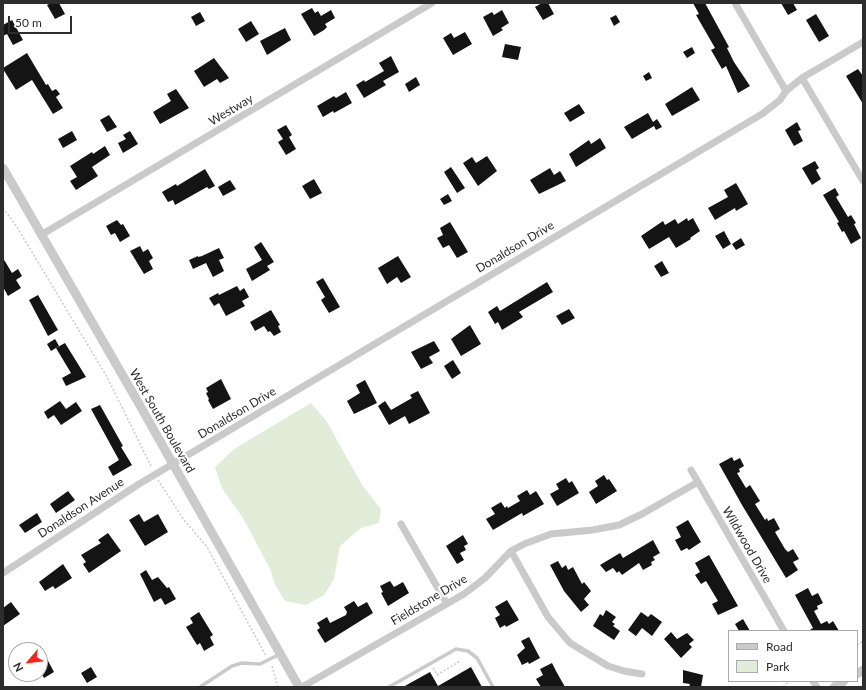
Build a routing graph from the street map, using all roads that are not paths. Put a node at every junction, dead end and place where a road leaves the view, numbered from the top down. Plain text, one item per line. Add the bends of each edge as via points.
1 (432, 3) edge
2 (735, 3) edge
3 (863, 42) edge
4 (802, 78) junction
5 (786, 91) junction
6 (3, 168) edge
7 (863, 181) edge
8 (41, 235) junction
9 (173, 464) junction
10 (691, 470) dead end
11 (698, 482) junction
12 (401, 524) dead end
13 (511, 551) junction
14 (3, 573) edge
15 (447, 604) junction
16 (783, 630) edge
17 (280, 654) junction
18 (642, 674) dead end
19 (200, 687) edge
20 (300, 687) edge
21 (389, 687) edge
22 (493, 687) edge

1 - 8 street, Westway
2 - 5 street
3 - 4 street, Donaldson Drive
4 - 5 street, Donaldson Drive
4 - 7 street
5 - 9 street, Donaldson Drive via 775,104 755,118
6 - 8 street, West South Boulevard
8 - 9 street, West South Boulevard
9 - 14 street, Donaldson Avenue
9 - 17 street, West South Boulevard
10 - 11 street, Wildwood Drive
11 - 13 street, Fieldstone Drive via 619,525 542,536
11 - 16 street, Wildwood Drive
12 - 15 street
13 - 15 street, Fieldstone Drive via 475,586
13 - 18 street via 548,617 570,643 608,666
15 - 20 street, Fieldstone Drive
17 - 19 lane via 260,664 242,663 232,666
17 - 20 street, West South Boulevard
21 - 22 lane via 456,649 468,651 477,658

